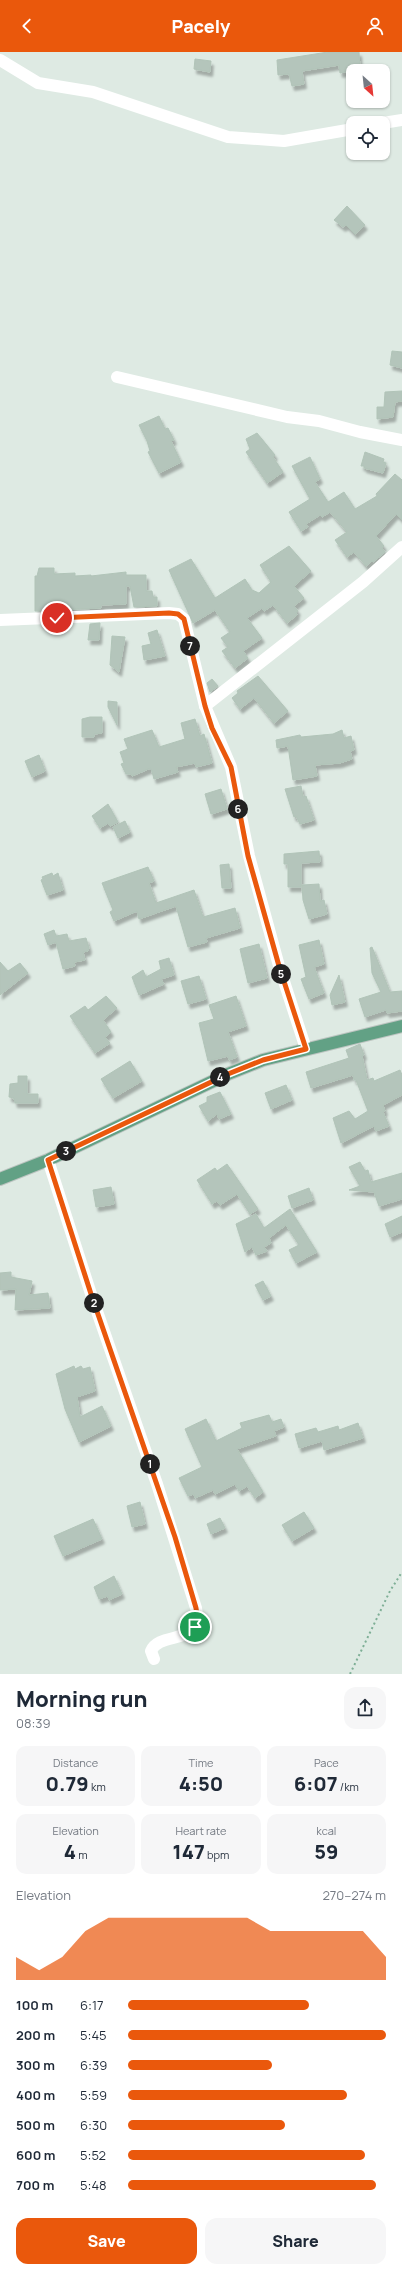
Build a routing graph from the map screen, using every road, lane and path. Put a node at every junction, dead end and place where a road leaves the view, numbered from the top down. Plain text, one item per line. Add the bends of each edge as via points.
1 (0, 60) edge
2 (402, 120) edge
3 (390, 122) edge
4 (346, 130) edge
5 (117, 377) dead end
6 (402, 440) edge
7 (402, 547) edge
8 (0, 620) edge
9 (205, 706) junction
10 (402, 1026) edge
11 (306, 1049) junction
12 (48, 1160) junction
13 (0, 1179) edge
14 (402, 1572) edge
15 (154, 1659) dead end
16 (350, 1674) edge

1 - 4 street via 38,83 93,92 228,137 284,141
2 - 3 street
5 - 6 street via 287,417 319,421
7 - 9 street via 363,582
8 - 9 street via 178,614 185,623
9 - 11 street via 212,728 231,767 248,856
10 - 11 main road
11 - 12 main road via 263,1060 228,1074
12 - 13 main road
12 - 15 street via 91,1294 175,1537 197,1615 198,1622 190,1632 153,1648 151,1652
14 - 16 path

